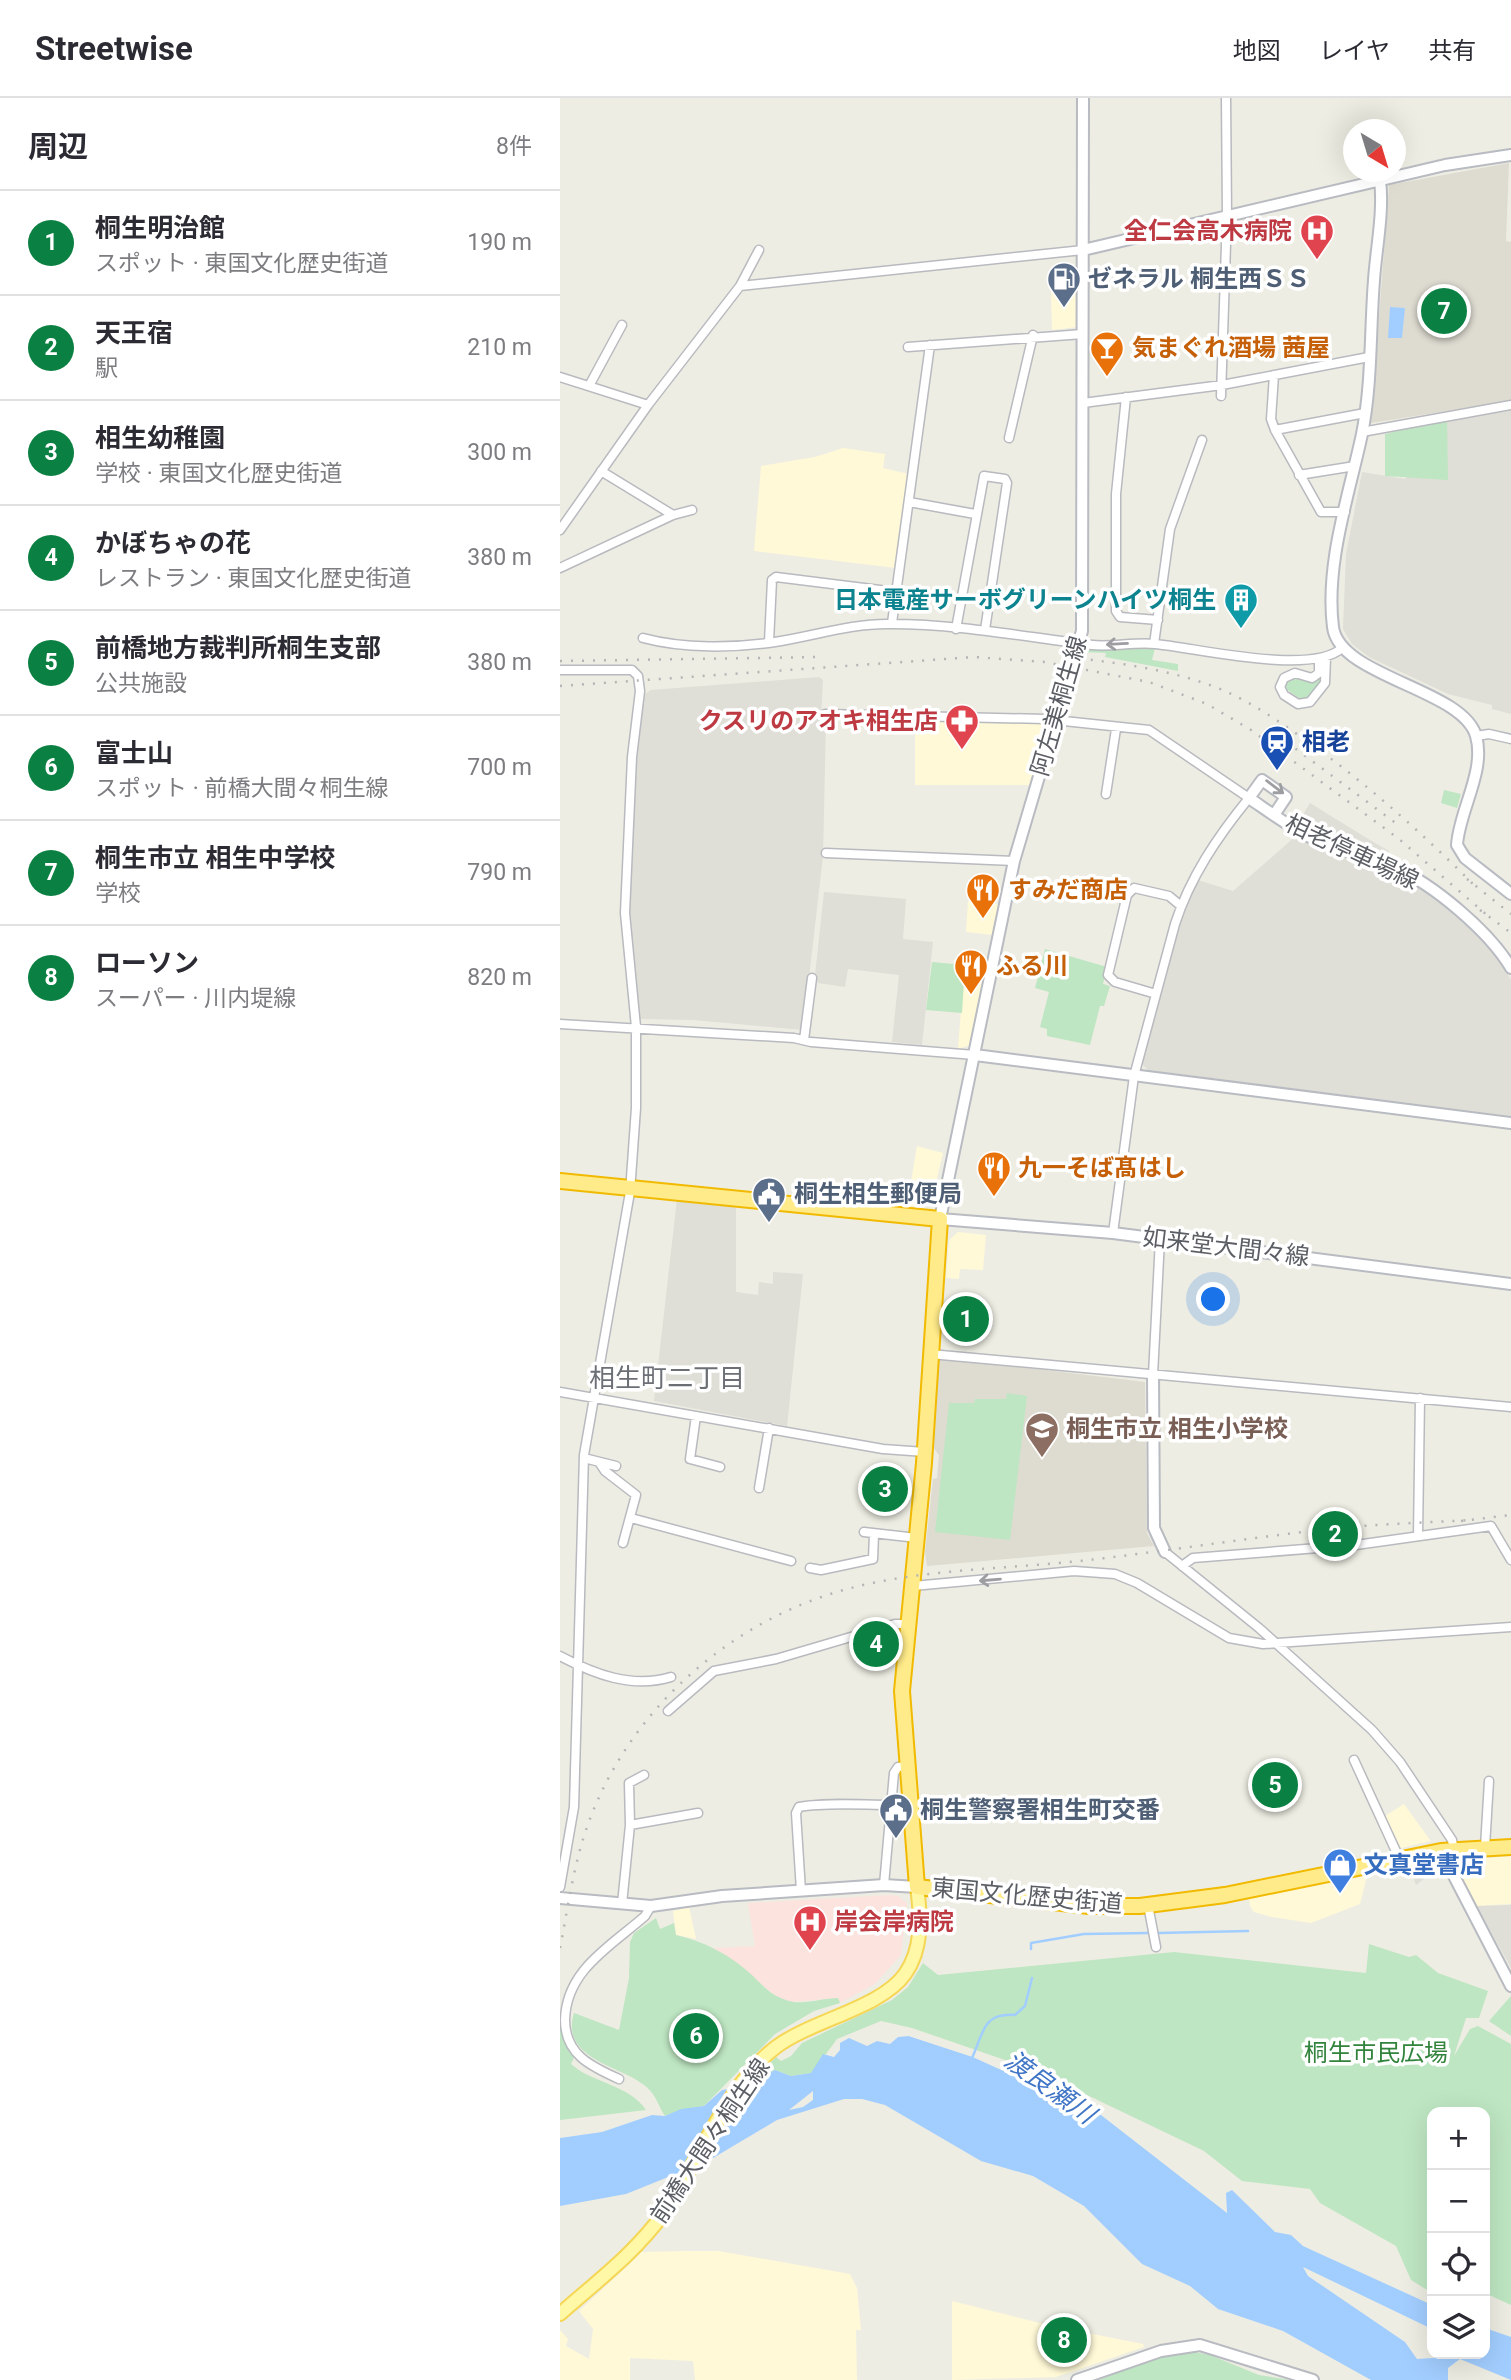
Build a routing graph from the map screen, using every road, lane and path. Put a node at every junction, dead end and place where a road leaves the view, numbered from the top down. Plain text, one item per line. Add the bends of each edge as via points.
1 (1083, 98) edge
2 (1226, 98) edge
3 (1511, 155) edge
4 (1406, 174) edge
5 (1371, 182) edge
6 (1380, 182) edge
7 (1227, 214) junction
8 (759, 250) dead end
9 (1083, 250) junction
10 (740, 286) junction
11 (622, 325) dead end
12 (1083, 334) junction
13 (1033, 335) junction
14 (930, 345) junction
15 (908, 347) dead end
16 (1369, 357) junction
17 (1274, 375) junction
18 (560, 377) edge
19 (1222, 385) junction
20 (589, 386) junction
21 (1220, 396) dead end
22 (1126, 397) junction
23 (1083, 403) junction
24 (648, 405) junction
25 (1511, 405) edge
26 (1366, 413) junction
27 (1275, 430) junction
28 (1362, 432) junction
29 (1009, 438) dead end
30 (1202, 440) dead end
31 (1355, 466) junction
32 (601, 471) junction
33 (1299, 475) junction
34 (909, 502) junction
35 (692, 510) dead end
36 (1345, 512) junction
37 (975, 514) junction
38 (673, 515) junction
39 (560, 530) edge
40 (560, 568) edge
41 (896, 592) junction
42 (1158, 620) junction
43 (891, 624) junction
44 (957, 629) junction
45 (985, 630) junction
46 (643, 638) dead end
47 (769, 642) junction
48 (1079, 642) junction
49 (1154, 644) junction
50 (1342, 648) junction
51 (1323, 659) junction
52 (560, 670) edge
53 (825, 714) dead end
54 (1057, 720) junction
55 (1116, 729) junction
56 (1476, 736) junction
57 (1511, 739) edge
58 (1106, 794) dead end
59 (1249, 798) junction
60 (1274, 815) junction
61 (826, 853) dead end
62 (1014, 861) junction
63 (1511, 894) edge
64 (1181, 906) junction
65 (1511, 968) edge
66 (812, 978) dead end
67 (1156, 994) junction
68 (560, 1024) edge
69 (636, 1027) junction
70 (804, 1040) junction
71 (975, 1055) junction
72 (1134, 1076) junction
73 (1511, 1124) edge
74 (560, 1181) edge
75 (630, 1187) junction
76 (940, 1219) junction
77 (1113, 1233) junction
78 (1160, 1239) junction
79 (1511, 1284) edge
80 (930, 1354) junction
81 (1153, 1375) junction
82 (560, 1392) edge
83 (594, 1398) junction
84 (1420, 1398) junction
85 (1511, 1408) edge
86 (696, 1416) junction
87 (769, 1428) junction
88 (925, 1452) junction
89 (584, 1458) junction
90 (599, 1462) junction
91 (616, 1466) dead end
92 (720, 1467) dead end
93 (759, 1488) dead end
94 (631, 1518) junction
95 (864, 1532) dead end
96 (874, 1534) junction
97 (1418, 1536) junction
98 (917, 1538) junction
99 (623, 1543) dead end
100 (1165, 1552) joint
101 (1511, 1560) edge
102 (791, 1561) dead end
103 (1182, 1566) junction
104 (810, 1568) dead end
105 (914, 1586) junction
106 (909, 1624) junction
107 (1511, 1627) edge
108 (1274, 1643) junction
109 (560, 1656) edge
110 (578, 1665) junction
111 (671, 1677) dead end
112 (668, 1711) dead end
113 (1354, 1760) dead end
114 (907, 1766) junction
115 (644, 1775) dead end
116 (1489, 1781) dead end
117 (890, 1805) junction
118 (698, 1813) dead end
119 (630, 1825) junction
120 (1485, 1847) junction
121 (1511, 1847) edge
122 (1447, 1850) junction
123 (1400, 1860) junction
124 (884, 1885) junction
125 (917, 1887) junction
126 (560, 1888) edge
127 (802, 1891) junction
128 (560, 1898) edge
129 (622, 1904) junction
130 (1148, 1905) junction
131 (651, 1906) junction
132 (1157, 1947) dead end
133 (1511, 1986) edge
134 (618, 2079) dead end
135 (560, 2314) edge
136 (1077, 2380) edge
137 (1313, 2380) edge

1 - 9 street, 阿左美桐生線
2 - 7 street
3 - 4 street
5 - 7 street
6 - 16 street
7 - 9 street
7 - 19 street
8 - 10 street
9 - 10 street
9 - 12 street, 阿左美桐生線
10 - 24 street
11 - 20 street
12 - 13 street
12 - 23 street, 阿左美桐生線
13 - 14 street
13 - 29 street
14 - 15 street
14 - 34 street
16 - 17 street
16 - 26 street
17 - 19 street
17 - 27 street via 1271,419
18 - 20 street
19 - 21 street
19 - 22 street
20 - 24 street
22 - 23 street
22 - 42 street via 1116,494 1116,611 1120,617
23 - 48 street, 阿左美桐生線 via 1084,591
24 - 32 street
25 - 28 street
26 - 27 street
26 - 28 street
27 - 33 street
28 - 31 street
30 - 42 street via 1171,529
31 - 33 street
31 - 36 street
32 - 38 street
32 - 39 street
33 - 36 street via 1321,512
34 - 37 street
34 - 41 street
35 - 38 street
36 - 50 street via 1333,609 1335,635
37 - 44 street
37 - 45 street via 983,476 1007,481
38 - 40 street
41 - 43 street
41 - 47 street via 775,577
42 - 49 street
43 - 44 street
43 - 47 street
44 - 45 street
45 - 48 street
46 - 47 street via 667,644
49 -> 48 street
48 - 54 street, 阿左美桐生線
49 - 51 street via 1249,657
50 - 51 street
50 - 56 street via 1452,710
51 - 51 street via 1325,683 1310,702 1298,704 1284,695 1280,687 1284,678 1295,673 1312,678 1319,673
52 - 69 street via 627,669 637,673 639,680 625,874
53 - 54 street
54 - 55 street
54 - 62 street, 阿左美桐生線
55 - 58 street
55 - 59 street via 1149,730
56 - 57 street
56 - 63 street via 1474,772 1457,845 1465,858
59 - 60 street, 相老停車場線
59 -> 60 street via 1266,780 1286,797
59 - 64 street via 1210,850
60 - 65 street, 相老停車場線 via 1318,841 1415,878 1485,932
61 - 62 street
62 - 71 street, 阿左美桐生線
64 - 67 street
64 - 67 street via 1169,896 1134,888 1126,895 1108,975 1115,982
66 - 70 street
67 - 72 street
68 - 69 street
69 - 70 street
69 - 75 street
70 - 71 street
71 - 72 street
71 - 76 street, 阿左美桐生線
72 - 73 street
72 - 77 street
74 - 75 highway
75 - 76 highway
75 - 83 street
76 - 77 street, 如来堂大間々線
76 - 80 highway, 東国文化歴史街道
77 - 78 street, 如来堂大間々線
78 - 79 street, 如来堂大間々線
78 - 81 street
80 - 81 street
80 - 88 highway, 東国文化歴史街道
81 - 84 street
81 - 100 street via 1154,1528
82 - 83 street
83 - 86 street
83 - 89 street
84 - 85 street
84 - 97 street
86 - 87 street
86 - 92 street via 690,1459
87 - 88 street
87 - 93 street
88 - 98 highway, 東国文化歴史街道
89 - 90 street
89 - 110 street
90 - 91 street
90 - 94 street via 636,1495
94 - 99 street
94 - 102 street
95 - 96 street
96 - 98 street
96 - 104 street via 873,1559 821,1570
97 - 101 street via 1491,1526
97 - 103 street via 1312,1550 1193,1558
98 - 105 highway, 東国文化歴史街道
100 - 103 street
103 - 108 street
105 - 106 highway, 東国文化歴史街道
108 -> 105 street via 1229,1638 1122,1576 1090,1571
106 - 112 street via 714,1671
106 - 114 highway, 東国文化歴史街道 via 901,1710
107 - 108 street
108 - 122 street via 1386,1744 1452,1840
109 - 110 street
110 - 111 street via 624,1681
110 - 126 street via 574,1807
113 - 123 street
114 - 117 street via 894,1773
114 - 125 highway, 東国文化歴史街道
115 - 119 street via 629,1783
116 - 120 street
117 - 124 street
117 - 127 street via 799,1807
118 - 119 street
119 - 129 street
120 - 121 highway, 東国文化歴史街道
120 - 122 highway, 東国文化歴史街道
122 - 123 highway, 東国文化歴史街道
122 - 133 street
123 - 130 highway, 東国文化歴史街道 via 1225,1895
124 - 125 street
124 - 127 street
125 - 130 highway, 東国文化歴史街道 via 1089,1906
125 - 135 main road, 前橋大間々桐生線 via 918,1944 900,1981 875,1998 790,2037 757,2064 663,2213 630,2253
127 - 131 street via 700,1897
128 - 129 street
129 - 131 street
130 - 132 street
131 - 134 street via 579,1975 566,2006 569,2045 589,2065
136 - 137 street via 1161,2351 1200,2345

